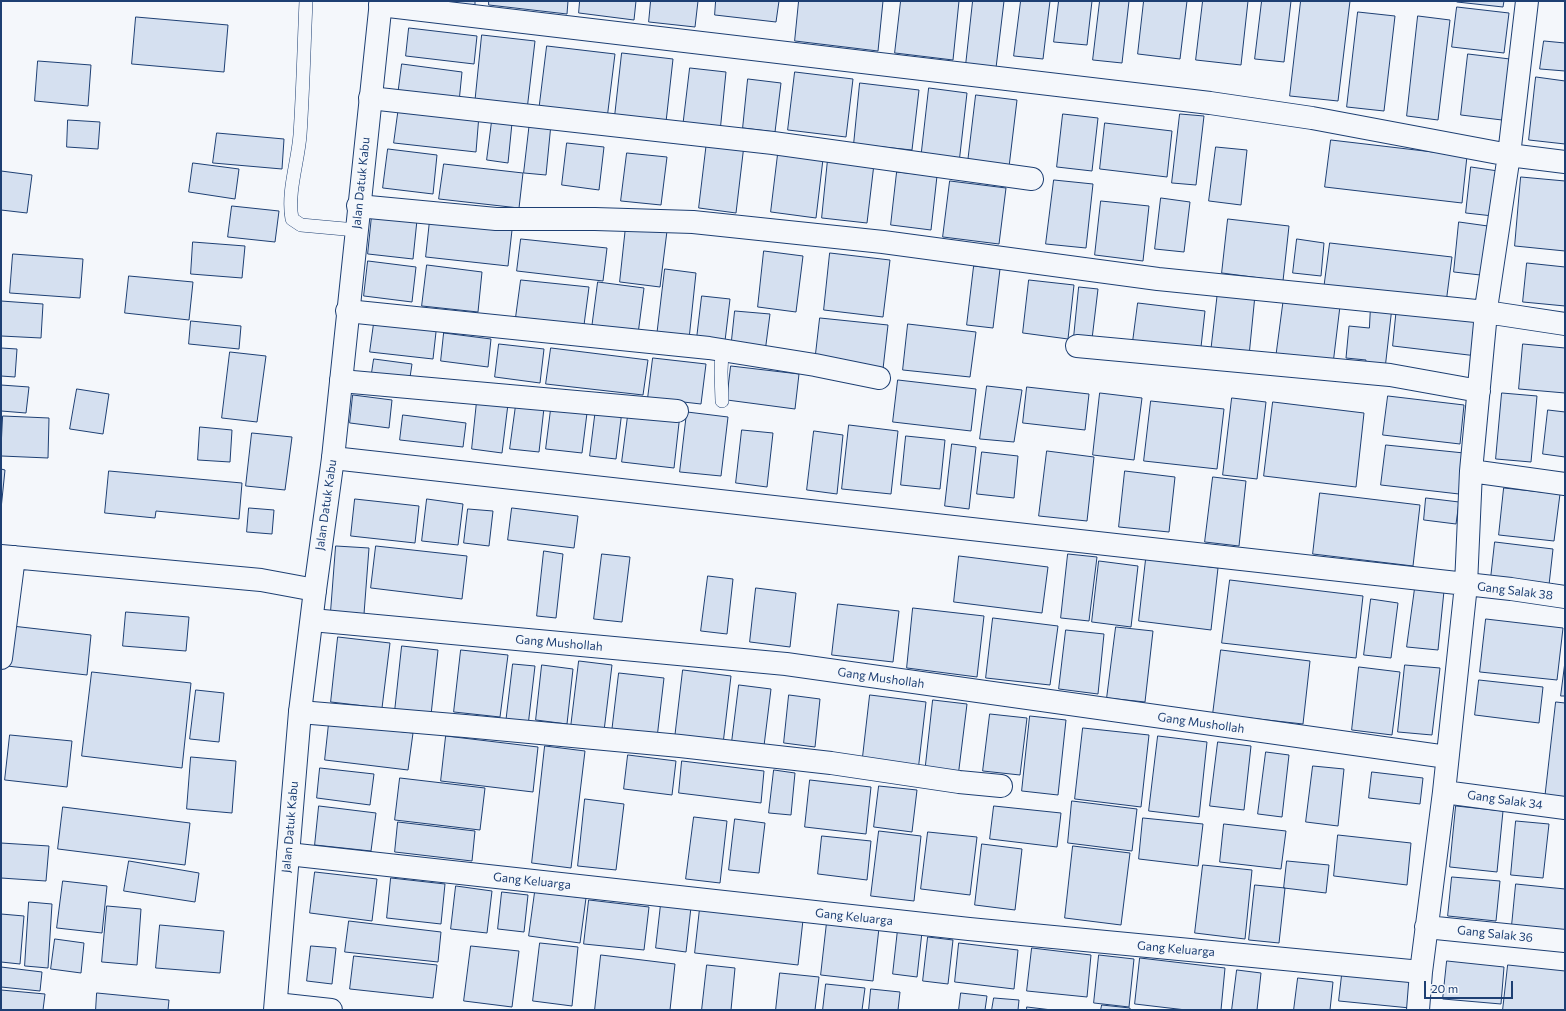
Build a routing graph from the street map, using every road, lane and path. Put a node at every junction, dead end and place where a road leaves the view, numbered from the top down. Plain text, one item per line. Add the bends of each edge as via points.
1 (306, 1) edge
2 (1527, 1) edge
3 (380, 3) edge
4 (370, 98) junction
5 (1509, 155) junction
6 (1565, 162) edge
7 (1032, 179) dead end
8 (358, 206) junction
9 (356, 230) junction
10 (347, 311) junction
11 (1486, 312) junction
12 (1565, 324) edge
13 (1077, 346) dead end
14 (722, 350) junction
15 (878, 378) dead end
16 (341, 381) junction
17 (1479, 391) junction
18 (722, 401) dead end
19 (677, 411) dead end
20 (333, 458) junction
21 (1471, 471) junction
22 (1565, 484) edge
23 (7, 556) edge
24 (1466, 585) junction
25 (306, 588) junction
26 (1565, 597) edge
27 (312, 620) junction
28 (1, 658) edge
29 (300, 712) junction
30 (1447, 757) junction
31 (1001, 786) dead end
32 (1444, 792) junction
33 (1565, 808) edge
34 (288, 854) junction
35 (1426, 927) junction
36 (1565, 941) edge
37 (1421, 972) junction
38 (275, 1007) edge
39 (331, 1010) edge
40 (1418, 1010) edge

1 - 9 lane via 300,136 292,193 292,219 300,225
2 - 5 street
3 - 4 street, Jalan Datuk Kabu
3 - 5 street via 1210,103 1312,118
4 - 7 street via 773,143
4 - 8 street, Jalan Datuk Kabu
5 - 6 street
5 - 11 street
8 - 9 street, Jalan Datuk Kabu
8 - 11 street via 496,219 693,222 883,242 1158,279
9 - 10 street, Jalan Datuk Kabu
10 - 14 street
10 - 16 street, Jalan Datuk Kabu
11 - 12 street
11 - 17 street
13 - 17 street via 1390,376
14 - 15 street
14 - 18 lane
16 - 19 street
16 - 20 street, Jalan Datuk Kabu
17 - 21 street
20 - 24 street, Gang Salak 38
20 - 25 street, Jalan Datuk Kabu
21 - 22 street
21 - 24 street
23 - 25 street via 261,580
23 - 28 street
24 - 26 street, Gang Salak 38
24 - 30 street
25 - 27 street, Jalan Datuk Kabu
27 - 29 street, Jalan Datuk Kabu
27 - 30 street, Gang Mushollah via 786,664
29 - 31 street via 680,746
29 - 34 street, Jalan Datuk Kabu
30 - 32 street
32 - 33 street, Gang Salak 34
32 - 35 street
34 - 37 street, Gang Keluarga via 969,929
34 - 38 street, Jalan Datuk Kabu
35 - 36 street, Gang Salak 36
35 - 37 street
37 - 40 street
38 - 39 street

